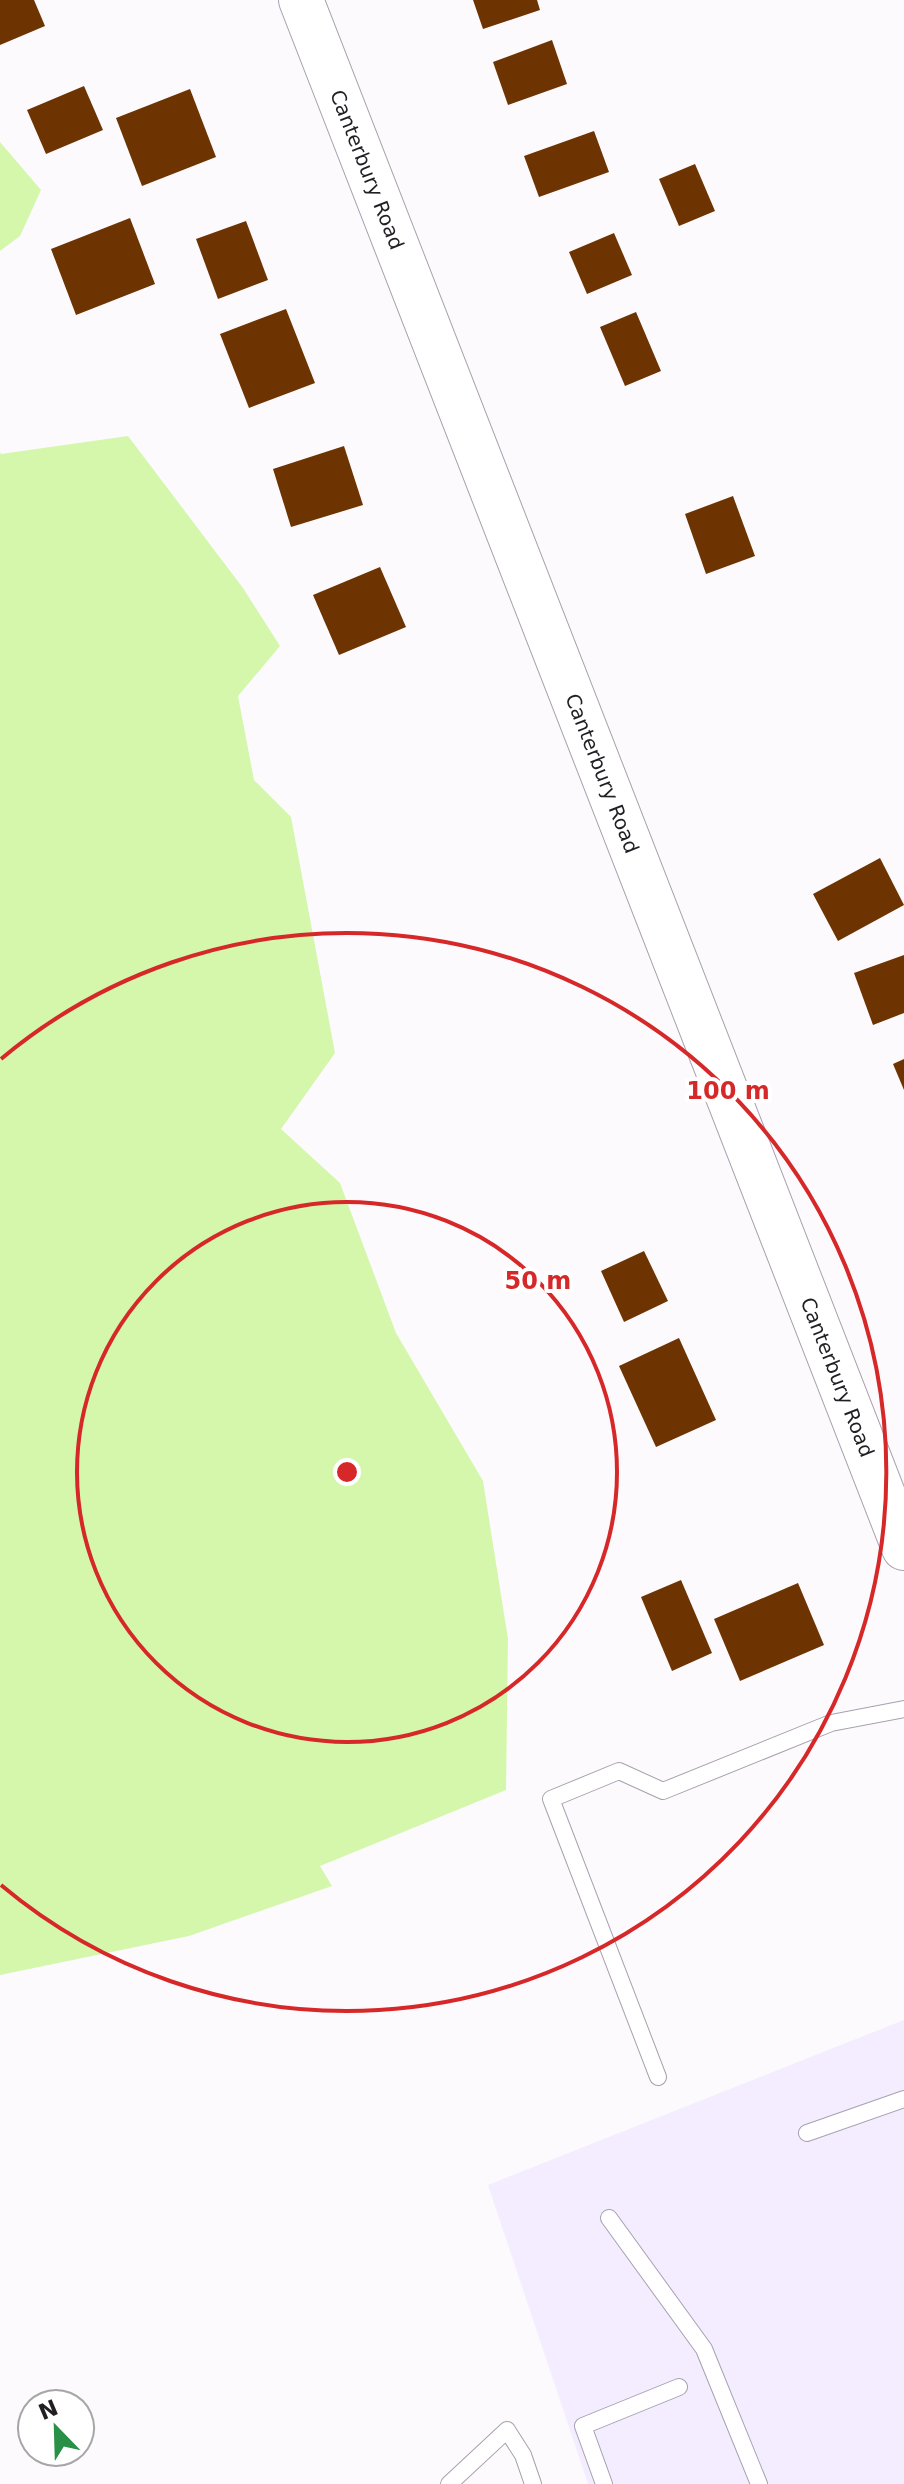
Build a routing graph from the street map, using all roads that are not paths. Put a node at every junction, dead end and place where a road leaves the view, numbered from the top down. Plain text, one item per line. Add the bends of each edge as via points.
1 (301, 0) edge
2 (904, 1548) edge
3 (904, 1709) edge
4 (658, 2077) dead end
5 (904, 2099) edge
6 (807, 2133) dead end
7 (609, 2218) dead end
8 (679, 2387) dead end
9 (449, 2484) edge
10 (533, 2484) edge
11 (604, 2484) edge
12 (759, 2484) edge

1 - 2 street, Canterbury Road
3 - 4 lane via 831,1723 663,1791 619,1771 551,1799
5 - 6 lane
7 - 12 lane via 704,2349
8 - 11 lane via 583,2426
9 - 10 lane via 507,2430

